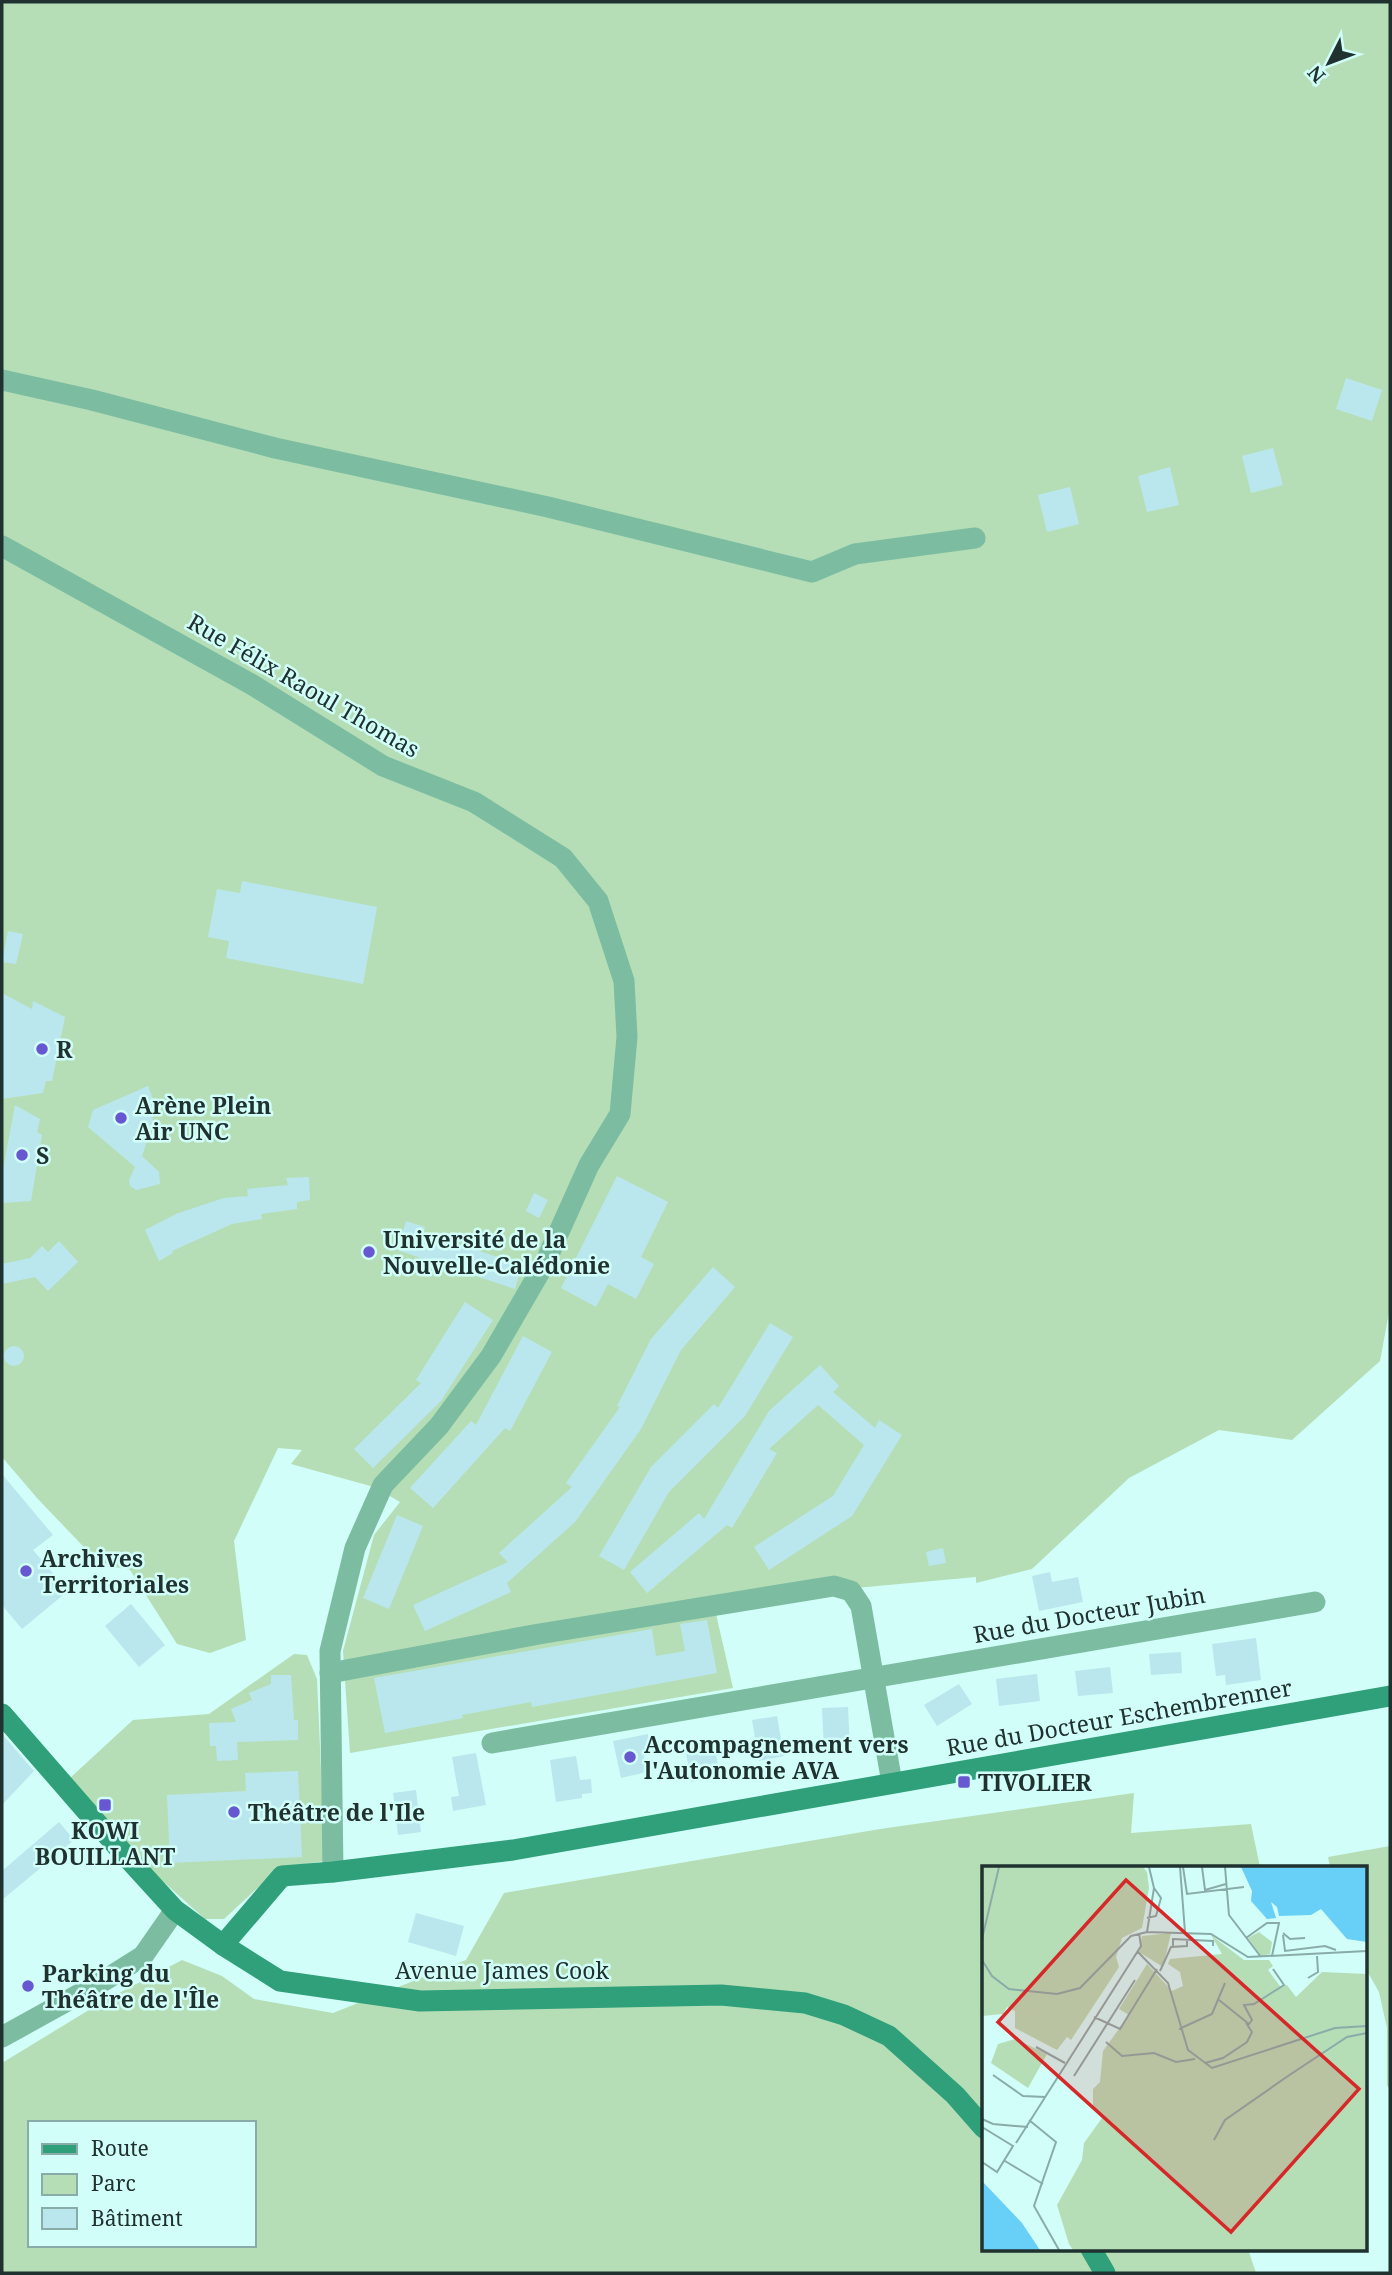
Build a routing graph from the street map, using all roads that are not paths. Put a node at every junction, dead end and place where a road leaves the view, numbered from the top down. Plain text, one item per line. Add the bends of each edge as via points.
1 (2, 380) edge
2 (975, 538) dead end
3 (2, 546) edge
4 (1315, 1602) dead end
5 (330, 1673) junction
6 (872, 1677) junction
7 (1390, 1696) edge
8 (2, 1714) edge
9 (492, 1743) dead end
10 (892, 1783) junction
11 (333, 1872) junction
12 (175, 1909) junction
13 (223, 1945) junction
14 (2, 2037) edge
15 (982, 2126) edge
16 (1092, 2250) edge
17 (1105, 2273) edge

1 - 2 street via 812,572 855,554
3 - 5 street, Rue Félix Raoul Thomas via 251,684 383,766 474,802 563,858 598,901 624,981 627,1037 620,1114 589,1165 545,1263 491,1356 439,1426 383,1485 355,1548 331,1639
4 - 6 street, Rue du Docteur Jubin
5 - 6 street via 834,1586 851,1591 860,1606
5 - 11 street, Rue Félix Raoul Thomas
6 - 9 street, Rue du Docteur Jubin
6 - 10 street
7 - 10 street, Rue du Docteur Eschembrenner
8 - 12 street, Avenue James Cook
10 - 11 street, Rue du Docteur Eschembrenner via 513,1850
11 - 13 street, Rue du Docteur Eschembrenner via 282,1876
12 - 13 street, Avenue James Cook
12 - 14 street via 143,1955
13 - 15 street, Avenue James Cook via 280,1981 420,2001 720,1996 805,2003 889,2036
16 - 17 street

